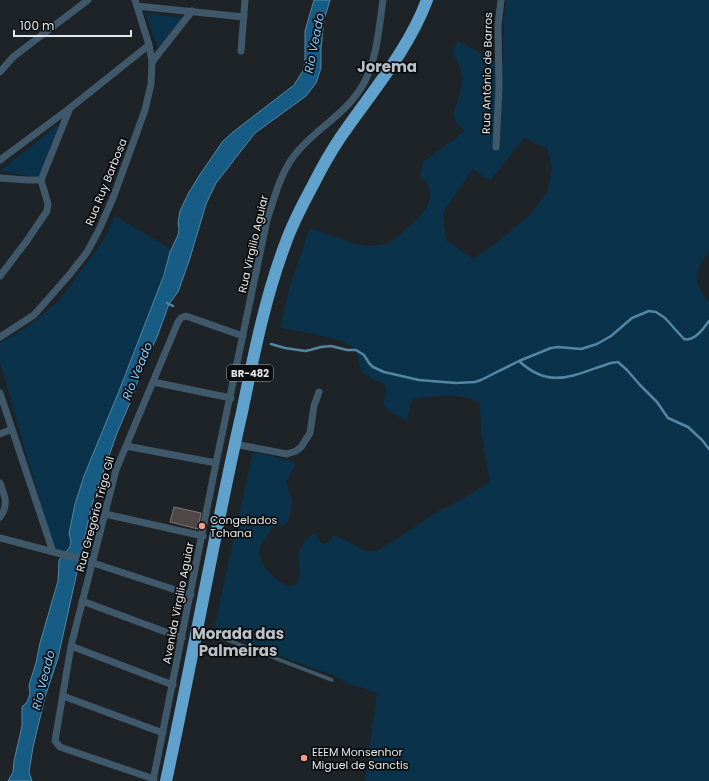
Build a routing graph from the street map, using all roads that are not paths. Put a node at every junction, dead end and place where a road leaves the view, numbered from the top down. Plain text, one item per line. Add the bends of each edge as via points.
1 (88, 0) edge
2 (245, 0) edge
3 (383, 0) edge
4 (427, 0) edge
5 (501, 0) edge
6 (136, 3) edge
7 (192, 11) junction
8 (244, 17) junction
9 (149, 45) junction
10 (241, 51) dead end
11 (152, 62) junction
12 (0, 72) edge
13 (70, 108) junction
14 (496, 148) dead end
15 (0, 160) edge
16 (0, 178) edge
17 (41, 180) junction
18 (0, 276) edge
19 (243, 336) junction
20 (0, 337) edge
21 (153, 382) junction
22 (319, 392) dead end
23 (0, 393) edge
24 (231, 398) junction
25 (12, 430) junction
26 (0, 434) edge
27 (234, 444) junction
28 (126, 446) junction
29 (216, 464) junction
30 (1, 486) edge
31 (105, 514) junction
32 (0, 517) edge
33 (202, 536) junction
34 (0, 538) edge
35 (53, 552) junction
36 (93, 563) junction
37 (191, 595) junction
38 (82, 601) junction
39 (198, 629) junction
40 (182, 638) junction
41 (71, 646) junction
42 (332, 680) dead end
43 (173, 685) junction
44 (63, 696) junction
45 (163, 733) junction
46 (154, 780) edge
47 (166, 781) edge

1 - 12 street via 13,57
2 - 8 street
3 - 19 street, Rua Virgilio Aguiar via 378,36 364,82 343,111 297,152 283,175 265,228
4 - 27 highway, BR-482 via 397,57 329,155 286,240 261,322
5 - 14 street, Rua Antônio de Barros via 498,26
6 - 7 street
6 - 9 street, Rua Ruy Barbosa
7 - 8 street
7 - 11 street
8 - 10 street
9 - 11 street, Rua Ruy Barbosa
9 - 13 street
11 - 20 street, Rua Ruy Barbosa via 151,84 145,110 124,170 87,252 42,307 25,322
13 - 15 street
13 - 17 street
16 - 17 street
17 - 18 street via 48,204 47,211
19 - 21 street, Rua Gregório Trigo Gil via 186,316 181,318
19 - 24 street, Avenida Virgilio Aguiar
21 - 24 street
21 - 28 street, Rua Gregório Trigo Gil
22 - 27 street via 310,433 296,451 287,454
23 - 25 street
24 - 29 street, Avenida Virgilio Aguiar
25 - 26 street
25 - 35 street
27 - 39 highway, BR-482
28 - 29 street
28 - 31 street, Rua Gregório Trigo Gil via 116,470
29 - 33 street, Avenida Virgilio Aguiar
30 - 32 street via 6,502 5,510
31 - 33 street
31 - 36 street, Rua Gregório Trigo Gil
33 - 37 street, Avenida Virgilio Aguiar
34 - 35 street
35 - 36 street
36 - 37 street
36 - 38 street, Rua Gregório Trigo Gil
37 - 40 street, Avenida Virgilio Aguiar
38 - 40 street
38 - 41 street, Rua Gregório Trigo Gil
39 - 42 lane
39 - 47 highway, BR-482
40 - 43 street, Avenida Virgilio Aguiar
41 - 43 street
41 - 44 street, Rua Gregório Trigo Gil
43 - 45 street, Avenida Virgilio Aguiar
44 - 45 street
44 - 46 street, Rua Gregório Trigo Gil via 55,741 60,748
45 - 46 street, Avenida Virgilio Aguiar

